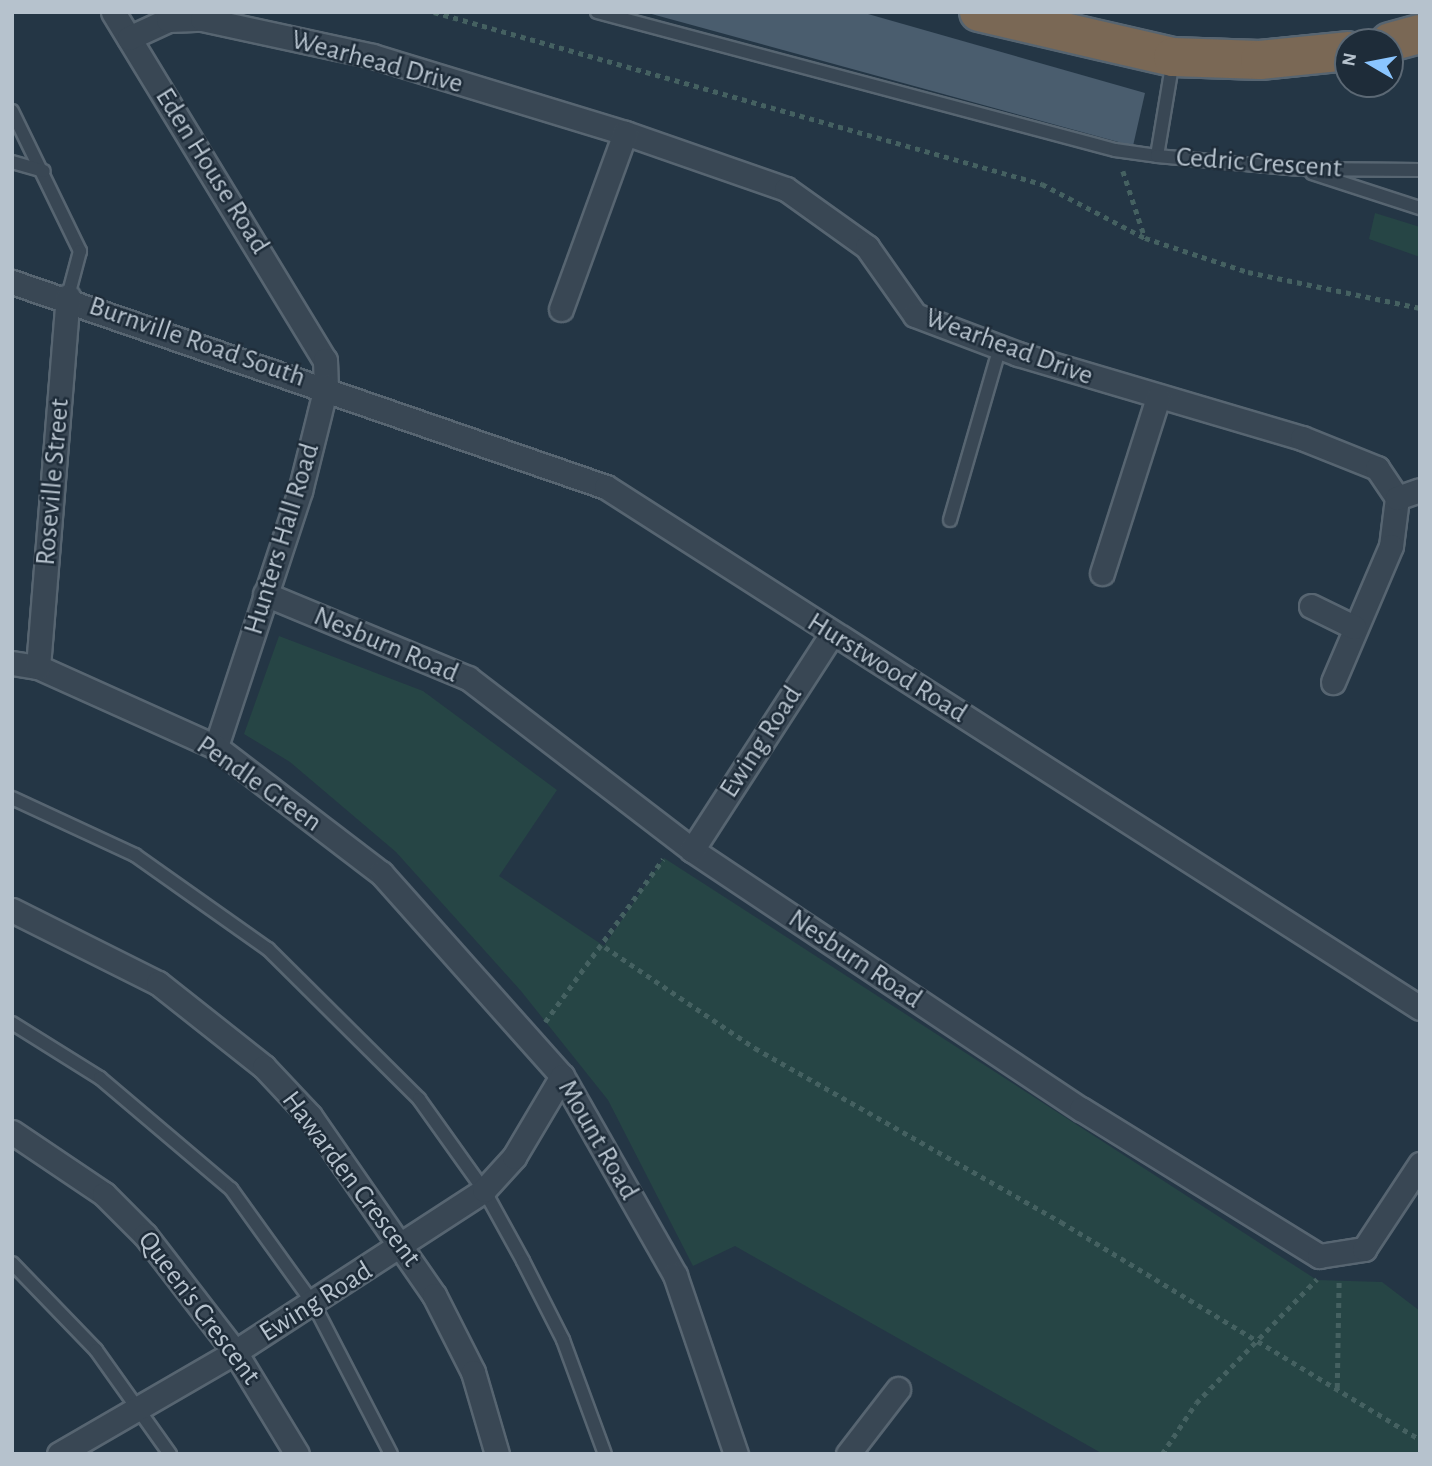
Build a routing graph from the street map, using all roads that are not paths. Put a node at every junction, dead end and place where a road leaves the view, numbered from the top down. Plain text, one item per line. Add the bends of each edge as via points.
1 (113, 12) edge
2 (597, 12) edge
3 (979, 12) edge
4 (129, 37) junction
5 (1334, 52) edge
6 (1173, 57) junction
7 (12, 111) edge
8 (625, 133) junction
9 (1157, 156) junction
10 (12, 162) edge
11 (1299, 169) junction
12 (1420, 170) edge
13 (44, 171) junction
14 (1420, 208) edge
15 (12, 282) edge
16 (68, 296) junction
17 (561, 309) dead end
18 (311, 330) joint
19 (1000, 347) junction
20 (326, 387) junction
21 (1158, 398) junction
22 (1420, 490) edge
23 (1397, 498) junction
24 (950, 520) dead end
25 (1102, 573) dead end
26 (265, 594) junction
27 (1311, 606) dead end
28 (1354, 627) junction
29 (831, 635) junction
30 (12, 663) edge
31 (38, 667) junction
32 (1333, 682) dead end
33 (216, 747) junction
34 (12, 798) edge
35 (684, 844) junction
36 (381, 873) joint
37 (12, 910) edge
38 (1420, 1008) edge
39 (12, 1023) edge
40 (562, 1076) junction
41 (12, 1132) edge
42 (1420, 1164) edge
43 (485, 1190) junction
44 (406, 1246) junction
45 (12, 1263) edge
46 (313, 1303) junction
47 (235, 1352) junction
48 (898, 1389) dead end
49 (141, 1409) junction
50 (59, 1454) edge
51 (170, 1454) edge
52 (297, 1454) edge
53 (391, 1454) edge
54 (497, 1454) edge
55 (605, 1454) edge
56 (736, 1454) edge
57 (848, 1454) edge

1 - 4 street, Eden House Road
2 - 9 lane via 1115,150
3 - 6 highway
4 - 8 street, Wearhead Drive via 168,20 202,19 373,56
4 - 18 street, Eden House Road
5 - 6 highway via 1260,60
6 - 9 lane, Cedric Crescent
7 - 13 lane
8 - 17 street
8 - 19 street, Wearhead Drive via 786,189 867,247 915,315
9 - 11 lane, Cedric Crescent
10 - 13 lane
11 - 12 lane, Cedric Crescent
11 - 14 lane
13 - 16 lane via 80,251
15 - 16 street, Burnville Road South
16 - 20 street, Burnville Road South
16 - 31 street, Roseville Street
18 - 20 street, Hunters Hall Road via 325,360
19 - 21 street, Wearhead Drive
19 - 24 lane
20 - 26 street, Hunters Hall Road via 300,491
20 - 29 street, Hurstwood Road via 607,487
21 - 23 street, Wearhead Drive via 1302,438 1377,468
21 - 25 street
22 - 23 street
23 - 28 street via 1391,546
26 - 33 street, Hunters Hall Road
26 - 35 street, Nesburn Road via 468,678
27 - 28 street
28 - 32 street
29 - 35 street, Ewing Road
29 - 38 street, Hurstwood Road via 1122,812
30 - 31 street, Pendle Green
31 - 33 street, Pendle Green
33 - 36 street, Pendle Green
34 - 43 lane via 135,855 268,949 419,1099
35 - 42 street, Nesburn Road via 1081,1109 1319,1256 1364,1249
36 - 40 street, Mount Road
37 - 44 street, Hawarden Crescent via 158,983 226,1034 310,1116
39 - 46 lane via 110,1085 231,1189
40 - 43 street, Ewing Road via 514,1157
40 - 56 street, Mount Road via 675,1275
41 - 47 street, Queen's Crescent via 104,1194 145,1235
43 - 44 street, Ewing Road
43 - 55 lane via 563,1340
44 - 46 street, Ewing Road
44 - 54 street, Hawarden Crescent via 473,1372
45 - 49 lane via 52,1298
46 - 47 street, Ewing Road
46 - 53 lane
47 - 49 street, Ewing Road
47 - 52 street, Queen's Crescent
48 - 57 street
49 - 50 street, Ewing Road
49 - 51 lane

